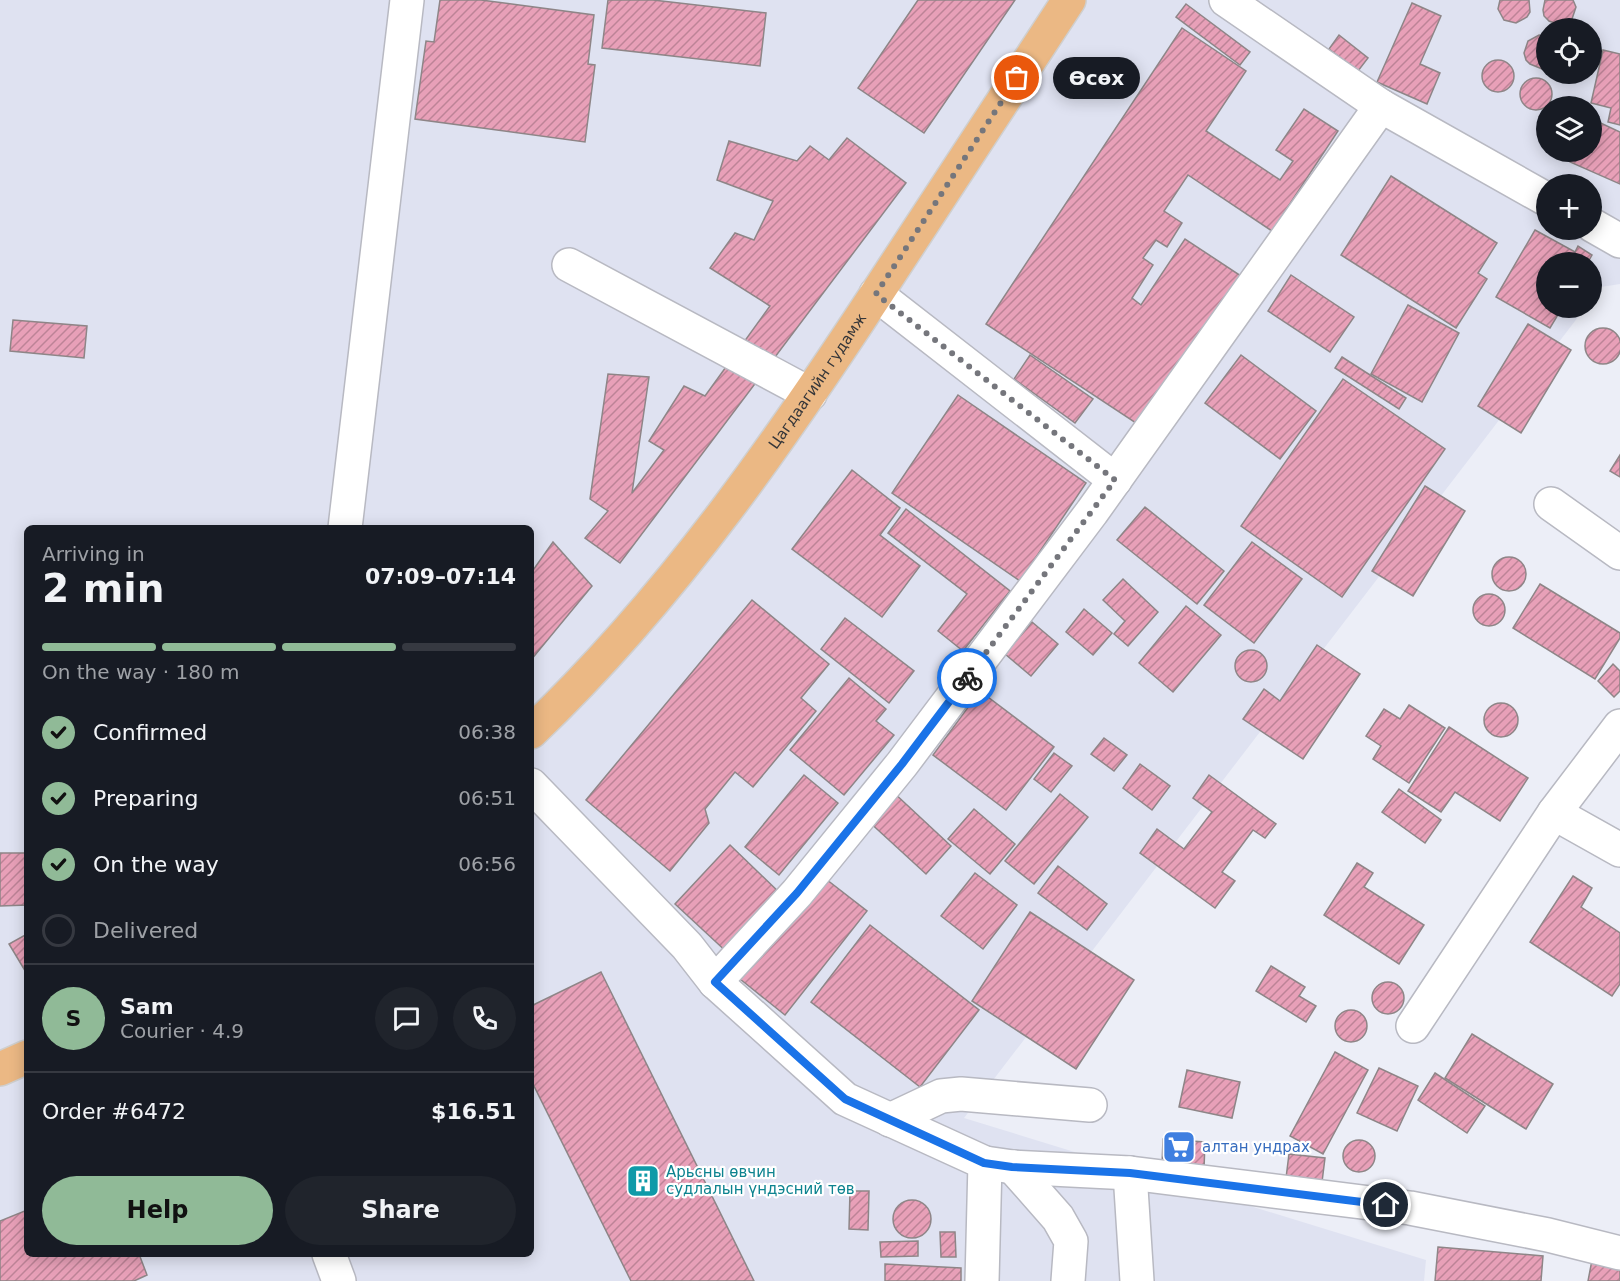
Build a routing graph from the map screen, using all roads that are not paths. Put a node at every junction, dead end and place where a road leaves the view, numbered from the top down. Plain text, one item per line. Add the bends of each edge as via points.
1 (407, 0) edge
2 (1069, 0) edge
3 (1226, 0) edge
4 (1381, 106) junction
5 (1536, 193) edge
6 (1602, 230) edge
7 (1620, 240) edge
8 (569, 265) dead end
9 (876, 294) junction
10 (810, 394) junction
11 (1115, 480) junction
12 (1551, 504) dead end
13 (345, 525) edge
14 (1620, 553) edge
15 (1620, 726) edge
16 (534, 729) edge
17 (534, 788) edge
18 (1554, 813) junction
19 (1620, 850) edge
20 (715, 982) junction
21 (1413, 1026) dead end
22 (24, 1058) edge
23 (0, 1069) edge
24 (1090, 1105) dead end
25 (890, 1120) junction
26 (998, 1165) junction
27 (1130, 1173) junction
28 (1620, 1253) edge
29 (330, 1257) edge
30 (339, 1281) edge
31 (982, 1281) edge
32 (1068, 1281) edge
33 (1137, 1281) edge

1 - 13 street
2 - 9 main road, Цагдаагийн гудамж
3 - 4 street
4 - 5 street
4 - 11 street
6 - 7 street
8 - 10 street
9 - 10 main road, Цагдаагийн гудамж
9 - 11 street
10 - 16 main road, Цагдаагийн гудамж via 736,497 634,625
11 - 20 street via 902,764 797,893
12 - 14 street
15 - 18 street
17 - 20 street via 687,946
18 - 19 street
18 - 21 street
20 - 25 street via 845,1099
22 - 23 main road
24 - 25 street via 961,1094 941,1096
25 - 26 street
26 - 27 street
26 - 31 street
26 - 32 street via 1058,1218 1071,1241
27 - 28 street via 1410,1208
27 - 33 street
29 - 30 street

